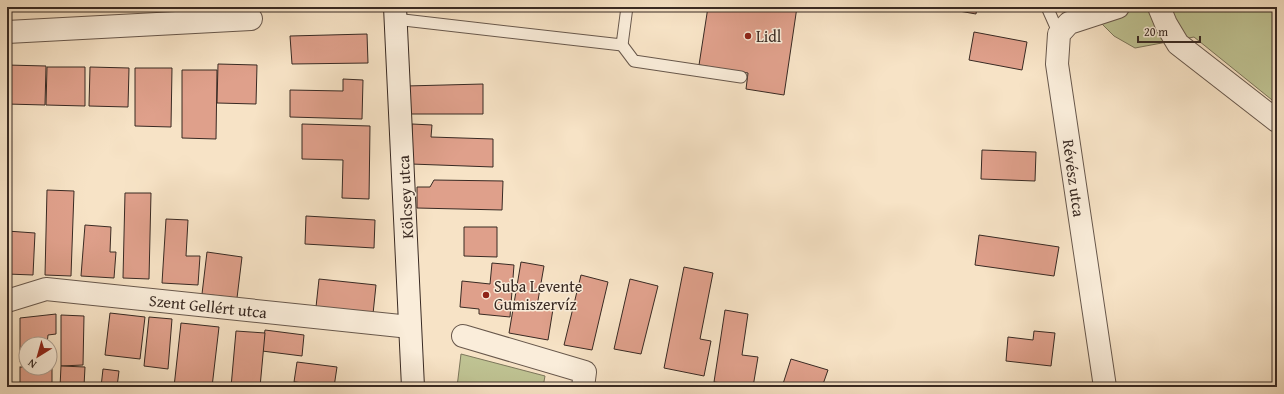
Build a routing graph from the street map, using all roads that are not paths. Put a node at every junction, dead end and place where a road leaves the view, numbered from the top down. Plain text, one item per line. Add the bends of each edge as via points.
1 (627, 7) edge
2 (1047, 7) edge
3 (1118, 7) edge
4 (1159, 7) edge
5 (395, 13) edge
6 (251, 19) dead end
7 (7, 32) edge
8 (1059, 34) junction
9 (622, 45) junction
10 (741, 77) dead end
11 (1277, 121) edge
12 (7, 301) edge
13 (410, 327) junction
14 (463, 336) dead end
15 (413, 387) edge
16 (583, 387) edge
17 (1105, 387) edge

1 - 9 lane
2 - 8 lane
3 - 8 street via 1069,23
4 - 11 street via 1178,44
5 - 9 lane
5 - 13 street, Kölcsey utca
6 - 7 street
8 - 17 street, Révész utca via 1057,64
9 - 10 lane via 634,61
12 - 13 street, Szent Gellért utca via 46,289
13 - 15 street, Kölcsey utca
14 - 16 street via 585,372

